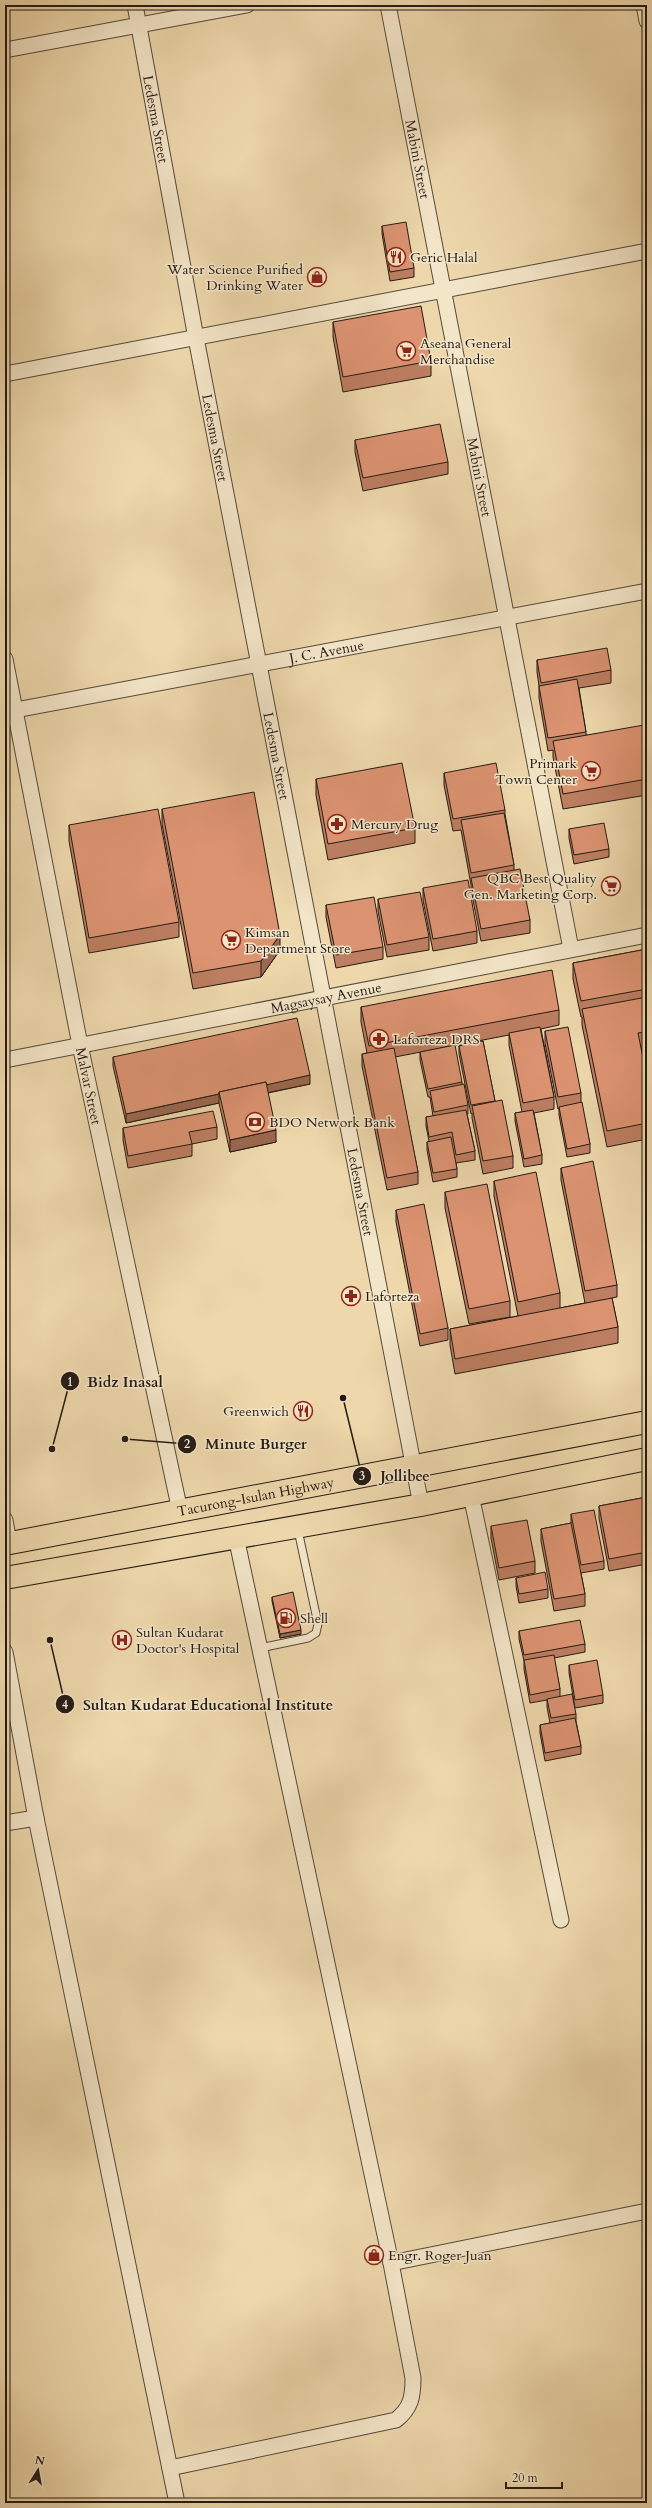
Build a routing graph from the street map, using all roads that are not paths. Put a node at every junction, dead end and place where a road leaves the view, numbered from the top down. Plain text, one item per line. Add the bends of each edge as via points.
1 (135, 5) edge
2 (247, 5) edge
3 (388, 5) edge
4 (644, 5) edge
5 (647, 21) edge
6 (140, 27) junction
7 (5, 50) edge
8 (647, 251) edge
9 (444, 290) junction
10 (196, 338) junction
11 (5, 374) edge
12 (647, 590) edge
13 (507, 617) junction
14 (5, 660) edge
15 (259, 664) junction
16 (10, 711) edge
17 (647, 934) edge
18 (571, 949) junction
19 (323, 998) junction
20 (80, 1045) junction
21 (5, 1060) edge
22 (647, 1422) edge
23 (647, 1459) edge
24 (413, 1466) junction
25 (471, 1495) junction
26 (421, 1505) junction
27 (180, 1511) junction
28 (5, 1520) edge
29 (297, 1528) junction
30 (236, 1537) junction
31 (7, 1544) edge
32 (5, 1578) edge
33 (260, 1648) junction
34 (5, 1652) edge
35 (36, 1818) junction
36 (5, 1823) edge
37 (561, 1920) dead end
38 (647, 2211) edge
39 (391, 2263) junction
40 (170, 2468) junction
41 (176, 2503) edge

1 - 6 street, Ledesma Street
2 - 6 street
3 - 9 street, Mabini Street
4 - 5 street
6 - 7 street
6 - 10 street, Ledesma Street
8 - 9 street
9 - 10 street
9 - 13 street, Mabini Street
10 - 11 street
10 - 15 street, Ledesma Street
12 - 13 street, J. C. Avenue
13 - 15 street, J. C. Avenue
13 - 18 street, Mabini Street
14 - 16 street, Malvar Street
15 - 16 street, J. C. Avenue
15 - 19 street, Ledesma Street
16 - 20 street, Malvar Street
17 - 18 street, Magsaysay Avenue
18 - 19 street, Magsaysay Avenue
19 - 20 street, Magsaysay Avenue
19 - 24 street, Ledesma Street
20 - 21 street, Magsaysay Avenue
20 - 27 street, Malvar Street
22 - 24 highway, Tacurong-Isulan Highway
23 - 25 highway
24 - 26 street, Ledesma Street
24 - 27 highway, Tacurong-Isulan Highway
25 - 26 highway
25 - 37 street
26 - 29 highway
27 - 31 highway, Tacurong-Isulan Highway
28 - 31 street
29 - 30 highway
29 - 33 lane via 318,1624 316,1633 308,1638
30 - 32 highway
30 - 33 street
33 - 39 street
34 - 35 street
35 - 36 street
35 - 40 street
38 - 39 street
39 - 40 street via 413,2378 413,2397 406,2412 396,2420
40 - 41 street

